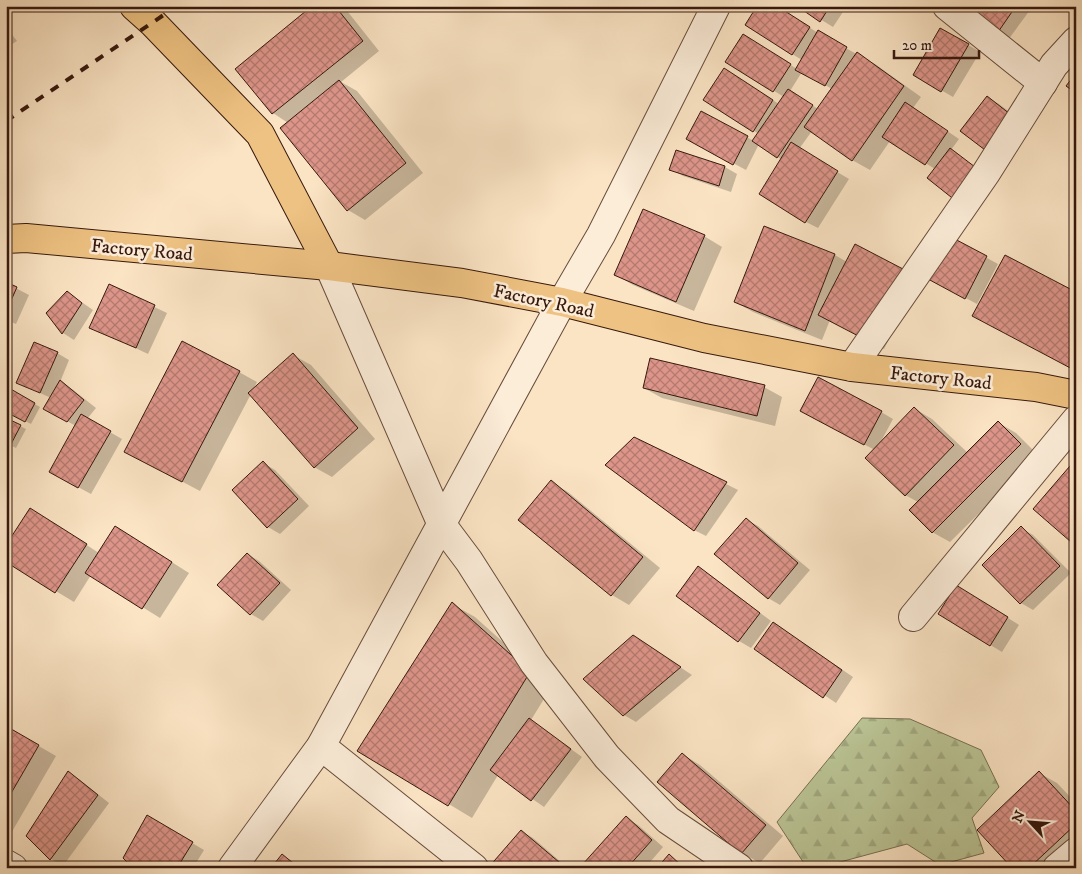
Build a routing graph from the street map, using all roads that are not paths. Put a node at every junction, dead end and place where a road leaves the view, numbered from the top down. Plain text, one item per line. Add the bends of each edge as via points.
1 (134, 6) edge
2 (716, 6) edge
3 (947, 6) edge
4 (1076, 41) edge
5 (1043, 83) junction
6 (6, 239) edge
7 (329, 266) junction
8 (562, 302) junction
9 (852, 367) junction
10 (1076, 395) edge
11 (1076, 420) edge
12 (442, 526) junction
13 (913, 617) dead end
14 (321, 746) junction
15 (1076, 852) edge
16 (6, 864) edge
17 (14, 868) edge
18 (232, 868) edge
19 (474, 868) edge
20 (739, 868) edge
21 (1057, 868) edge

1 - 7 main road via 260,134
2 - 8 street via 601,235
3 - 5 street
4 - 5 street
5 - 9 street via 986,173
6 - 7 main road, Factory Road via 26,238
7 - 8 main road, Factory Road via 462,283
7 - 12 street
8 - 9 main road, Factory Road via 704,338
8 - 12 street
9 - 10 main road, Factory Road via 1036,387
11 - 13 street
12 - 14 street
12 - 20 street via 469,561 534,663 607,757 668,820
14 - 18 street
14 - 19 street
15 - 21 street
16 - 17 street

